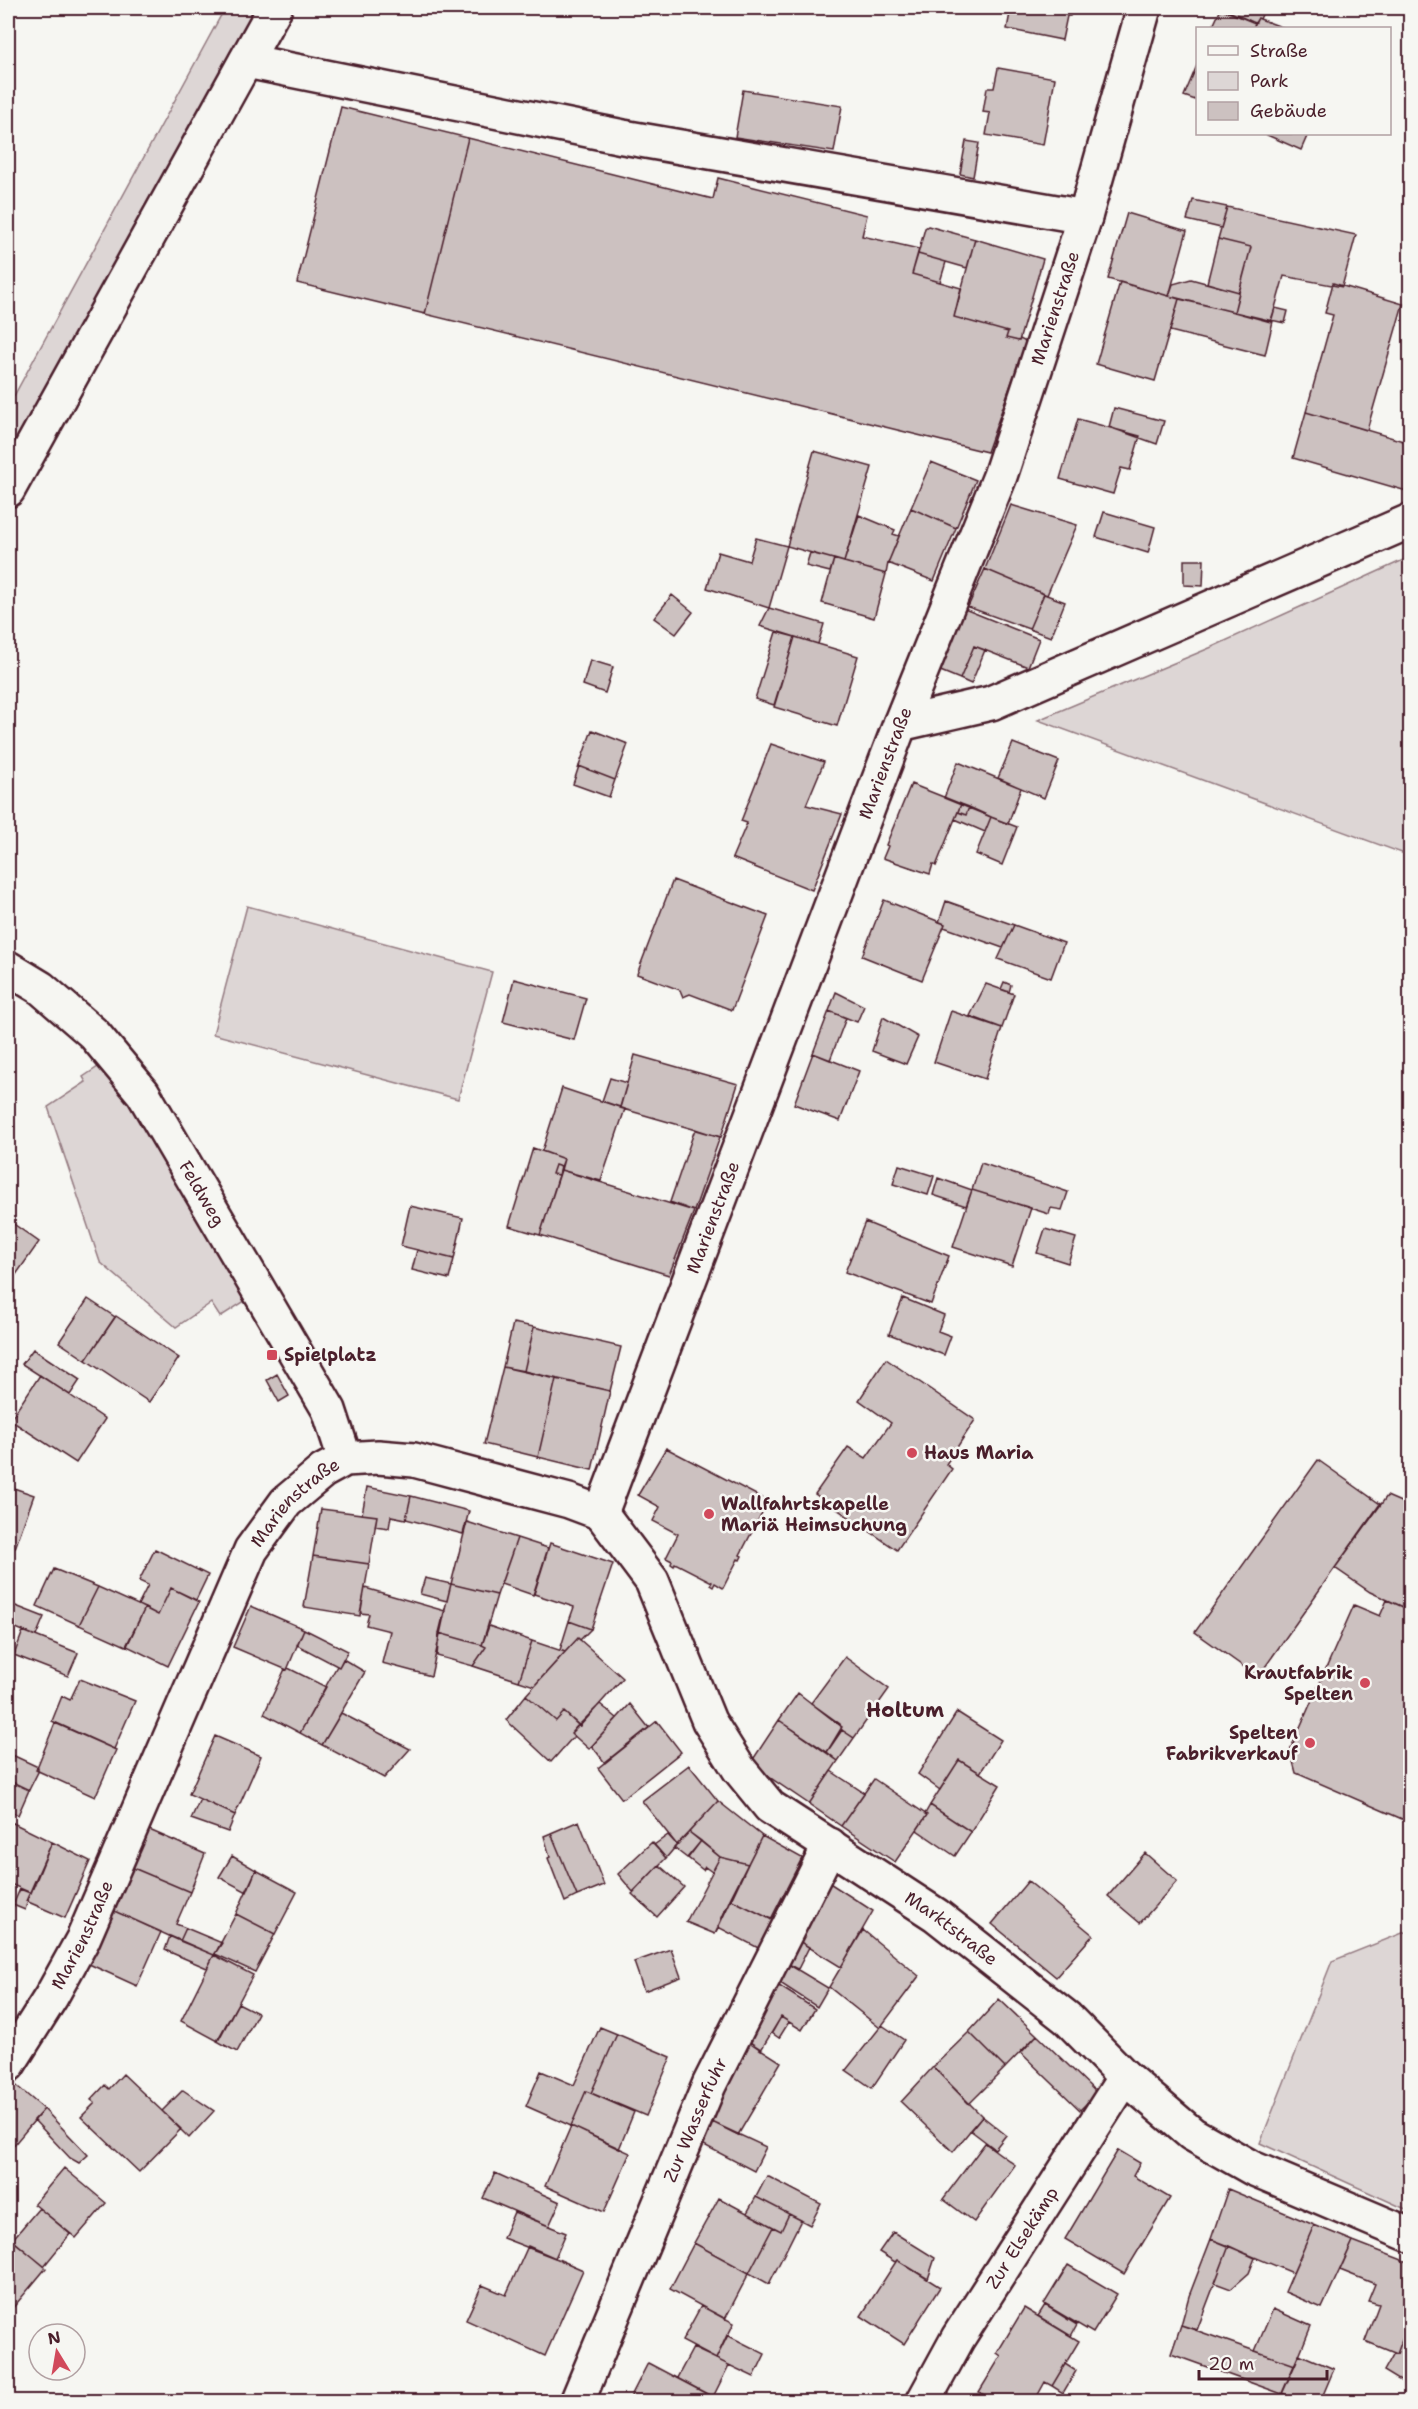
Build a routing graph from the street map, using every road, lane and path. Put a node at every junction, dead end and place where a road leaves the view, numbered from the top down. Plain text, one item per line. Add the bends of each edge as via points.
1 (275, 8) edge
2 (1144, 8) edge
3 (246, 61) junction
4 (1085, 217) junction
5 (8, 490) edge
6 (1410, 520) edge
7 (900, 724) junction
8 (8, 968) edge
9 (345, 1459) junction
10 (601, 1513) junction
11 (830, 1845) junction
12 (8, 2065) edge
13 (1125, 2077) junction
14 (1410, 2235) edge
15 (577, 2402) edge
16 (922, 2402) edge

1 - 3 street
2 - 4 street, Marienstraße
3 - 4 street via 622,137
3 - 5 street
4 - 7 street, Marienstraße via 1000,476
6 - 7 street via 991,703
7 - 10 street, Marienstraße
8 - 9 street, Feldweg via 40,988 94,1034 143,1093 329,1410
9 - 10 street, Marienstraße via 414,1460
9 - 12 street, Marienstraße via 323,1470 286,1502 251,1550 83,1939
10 - 11 street, Marktstraße via 652,1581 709,1721 739,1769 770,1807
11 - 13 street, Marktstraße via 936,1915 992,1959 1067,2018
11 - 15 street, Zur Wasserfuhr via 709,2085
13 - 14 street, Marktstraße via 1192,2134 1242,2163
13 - 16 street, Zur Elsekämp via 958,2338

